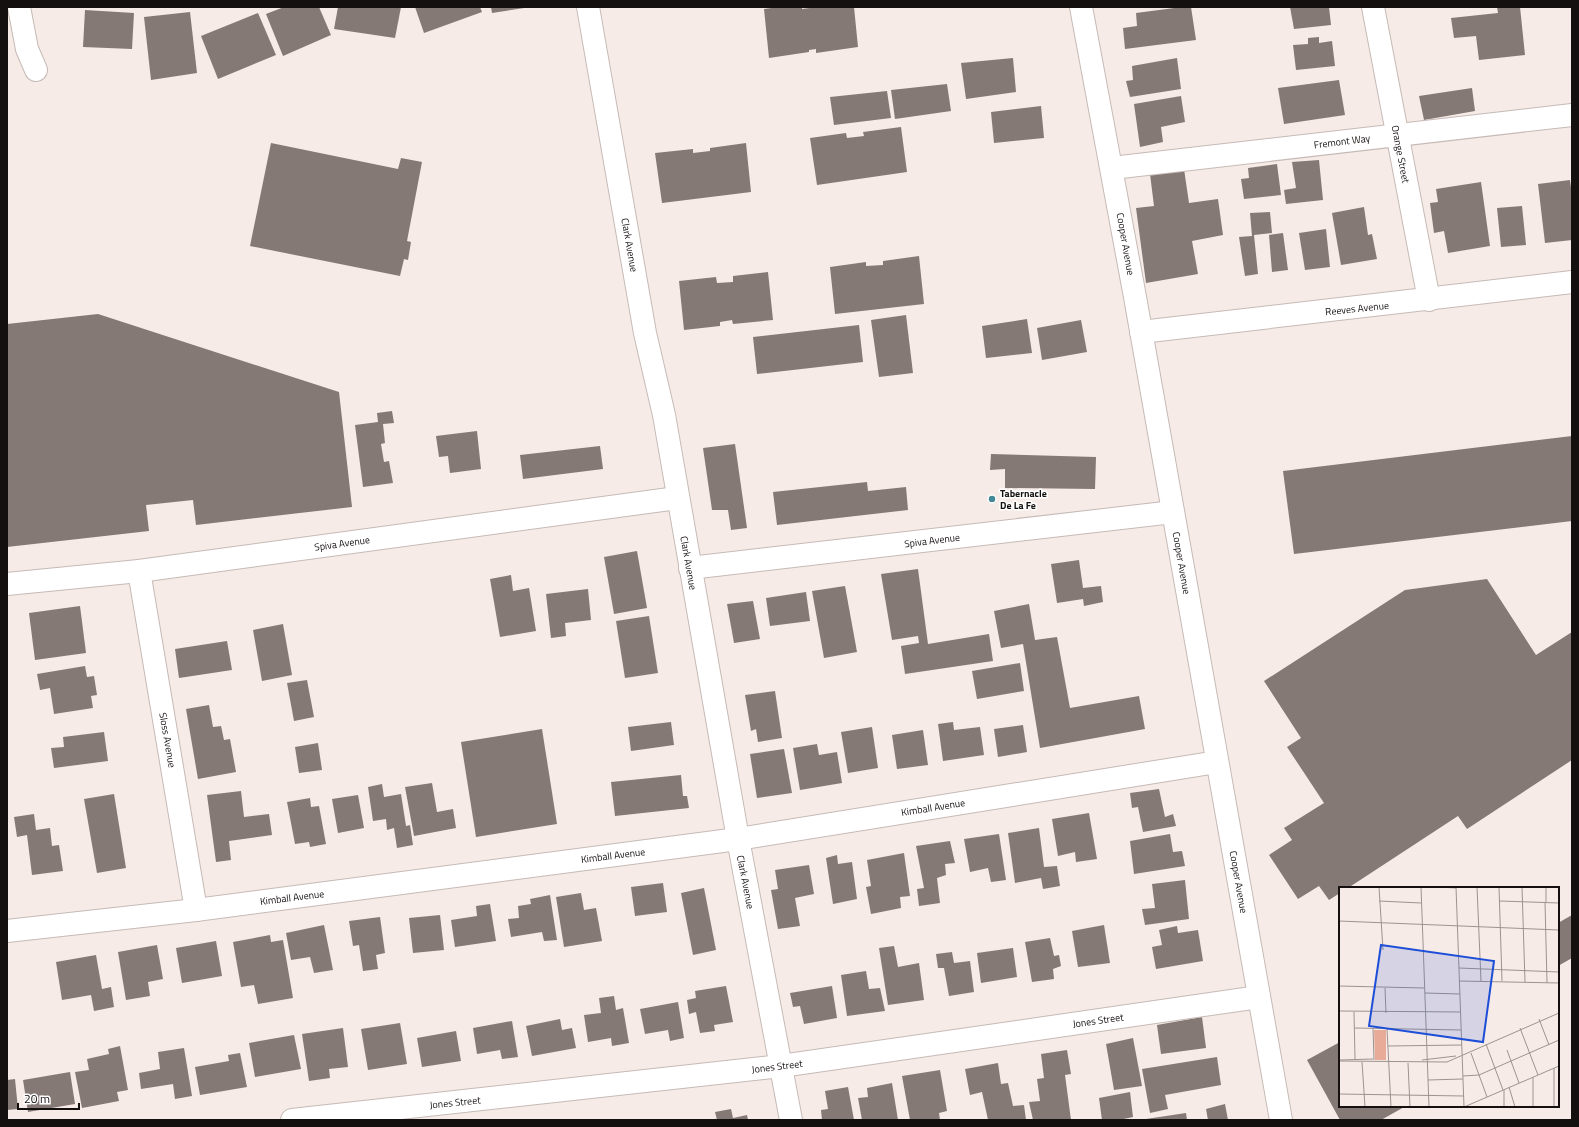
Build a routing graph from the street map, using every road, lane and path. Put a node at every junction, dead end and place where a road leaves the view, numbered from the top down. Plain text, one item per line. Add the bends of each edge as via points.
1 (19, 7) edge
2 (588, 7) edge
3 (1081, 7) edge
4 (1373, 7) edge
5 (36, 70) dead end
6 (1572, 115) edge
7 (1397, 135) junction
8 (1112, 168) junction
9 (1572, 282) edge
10 (1429, 300) junction
11 (1141, 332) junction
12 (677, 498) junction
13 (1173, 512) junction
14 (690, 568) junction
15 (139, 571) junction
16 (7, 584) edge
17 (1217, 762) junction
18 (738, 838) junction
19 (196, 910) junction
20 (7, 931) edge
21 (1259, 997) junction
22 (781, 1066) junction
23 (292, 1120) edge
24 (791, 1120) edge
25 (1281, 1120) edge

1 - 5 street via 27,49
2 - 12 street, Clark Avenue via 645,333 664,414
3 - 8 street, Cooper Avenue
4 - 7 street, Orange Street
6 - 7 street, Fremont Way
7 - 8 street, Fremont Way
7 - 10 street, Orange Street
8 - 11 street, Cooper Avenue
9 - 10 street, Reeves Avenue
10 - 11 street, Reeves Avenue
11 - 13 street, Cooper Avenue
12 - 14 street, Clark Avenue
12 - 15 street, Spiva Avenue
13 - 14 street, Spiva Avenue
13 - 17 street, Cooper Avenue
14 - 18 street, Clark Avenue
15 - 16 street, Spiva Avenue
15 - 19 street, Sloss Avenue
17 - 18 street, Kimball Avenue
17 - 21 street, Cooper Avenue
18 - 19 street, Kimball Avenue
18 - 22 street, Clark Avenue
19 - 20 street, Kimball Avenue
21 - 22 street, Jones Street
21 - 25 street, Cooper Avenue
22 - 23 street, Jones Street
22 - 24 street, Clark Avenue

